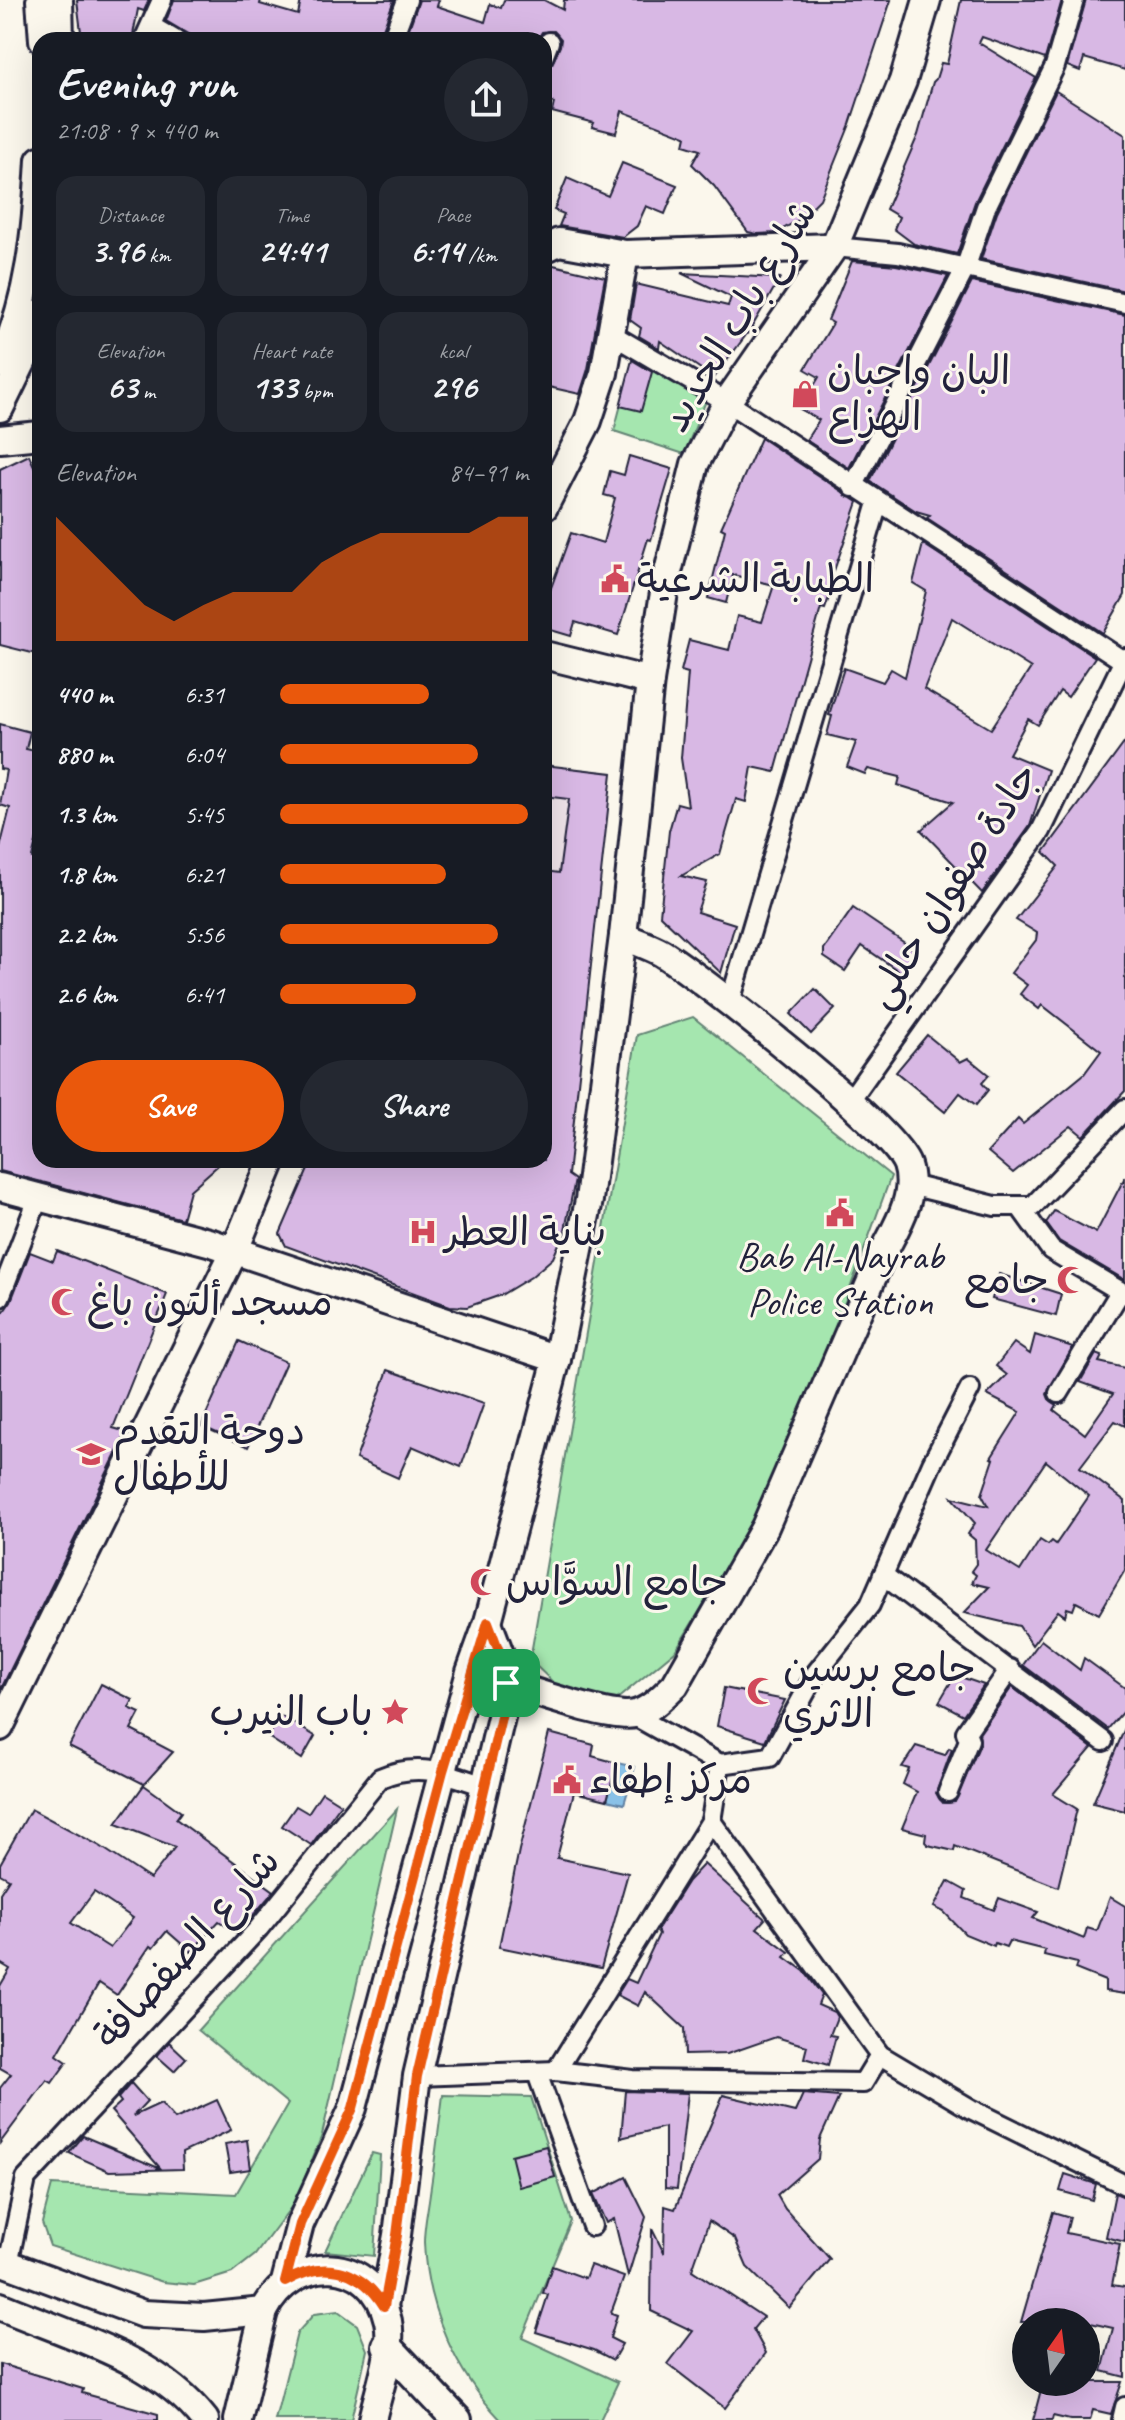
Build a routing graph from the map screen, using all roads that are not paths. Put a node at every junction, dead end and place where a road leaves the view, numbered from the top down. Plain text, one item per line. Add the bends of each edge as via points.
1 (40, 0) edge
2 (59, 0) edge
3 (162, 0) edge
4 (407, 0) edge
5 (927, 0) edge
6 (1074, 0) edge
7 (42, 32) edge
8 (60, 32) edge
9 (147, 32) edge
10 (395, 32) edge
11 (552, 242) edge
12 (834, 247) junction
13 (625, 254) junction
14 (32, 256) edge
15 (965, 269) junction
16 (1125, 303) edge
17 (613, 335) junction
18 (32, 342) edge
19 (0, 364) edge
20 (727, 402) junction
21 (0, 408) edge
22 (32, 436) edge
23 (0, 439) edge
24 (853, 487) junction
25 (552, 491) edge
26 (878, 503) junction
27 (552, 657) edge
28 (1125, 660) edge
29 (650, 681) junction
30 (623, 936) junction
31 (730, 1002) junction
32 (848, 1103) junction
33 (1125, 1109) edge
34 (269, 1168) edge
35 (910, 1185) junction
36 (0, 1187) edge
37 (39, 1196) junction
38 (1020, 1207) junction
39 (234, 1252) junction
40 (1122, 1293) edge
41 (0, 1297) edge
42 (557, 1359) junction
43 (970, 1389) dead end
44 (1059, 1393) dead end
45 (883, 1575) junction
46 (488, 1622) junction
47 (1010, 1669) junction
48 (506, 1683) junction
49 (633, 1715) junction
50 (0, 1727) edge
51 (1103, 1741) dead end
52 (720, 1764) junction
53 (443, 1771) junction
54 (487, 1787) junction
55 (948, 1792) dead end
56 (711, 1821) junction
57 (880, 2055) junction
58 (556, 2071) junction
59 (537, 2073) junction
60 (417, 2076) junction
61 (1125, 2185) edge
62 (592, 2226) dead end
63 (4, 2263) edge
64 (285, 2282) junction
65 (0, 2306) edge
66 (384, 2306) junction
67 (264, 2311) junction
68 (387, 2346) junction
69 (1125, 2407) edge
70 (205, 2420) edge
71 (238, 2420) edge
72 (372, 2420) edge
73 (457, 2420) edge
74 (1122, 2420) edge

1 - 7 main road
2 - 8 main road
3 - 9 street
4 - 10 street
5 - 12 main road, شارع باب الحديد via 903,81
6 - 15 street via 1055,66 986,207
11 - 13 main road
12 - 13 main road
12 - 15 street via 898,253
12 - 20 main road, شارع باب الحديد
13 - 17 main road
14 - 19 main road via 25,295
15 - 16 street
15 - 24 street
17 - 20 street
17 - 25 main road via 588,421
18 - 21 main road
20 - 24 street
20 - 29 main road, شارع باب الحديد via 695,464 666,580
22 - 23 main road
24 - 26 street
26 - 28 street
26 - 31 street
27 - 29 main road
28 - 32 street, جادة صفوان حللي via 1041,831
29 - 30 main road, شارع باب الحديد
30 - 31 main road via 658,951
30 - 42 main road, شارع باب الحديد via 589,1200
31 - 32 main road
32 - 35 main road via 892,1143 906,1163
33 - 38 street via 1033,1206
34 - 39 main road
35 - 38 street
35 - 49 main road via 903,1214 765,1527 675,1685 656,1704
36 - 37 main road
37 - 39 main road
37 - 41 street
38 - 40 street via 1051,1250
39 - 42 main road
39 - 50 main road
40 - 44 street
42 - 46 main road, شارع باب الحديد
43 - 45 street
45 - 47 street
45 - 52 street via 870,1605 816,1673 770,1757
46 - 48 main road via 502,1652
46 - 53 main road, شارع باب الحديد
47 - 51 street
47 - 55 street via 966,1732 969,1740
48 - 49 main road
48 - 54 main road
49 - 52 street
52 - 56 street
53 - 54 street, شارع الصفصافة
53 - 63 street, شارع الصفصافة via 398,1770 380,1778 259,1928 26,2179
53 - 64 main road, شارع باب الحديد via 353,2108 300,2224
54 - 60 main road
56 - 57 street
56 - 58 street
57 - 58 street via 863,2083 633,2080
57 - 61 street via 971,2109
58 - 59 street
59 - 60 street
59 - 62 street
60 - 66 main road
63 - 67 main road via 143,2314 204,2317
64 - 66 main road via 315,2269 348,2272
64 - 67 main road
65 - 70 main road via 137,2364 181,2395
66 - 68 main road
67 - 71 main road
68 - 72 main road
68 - 73 main road
69 - 74 street

